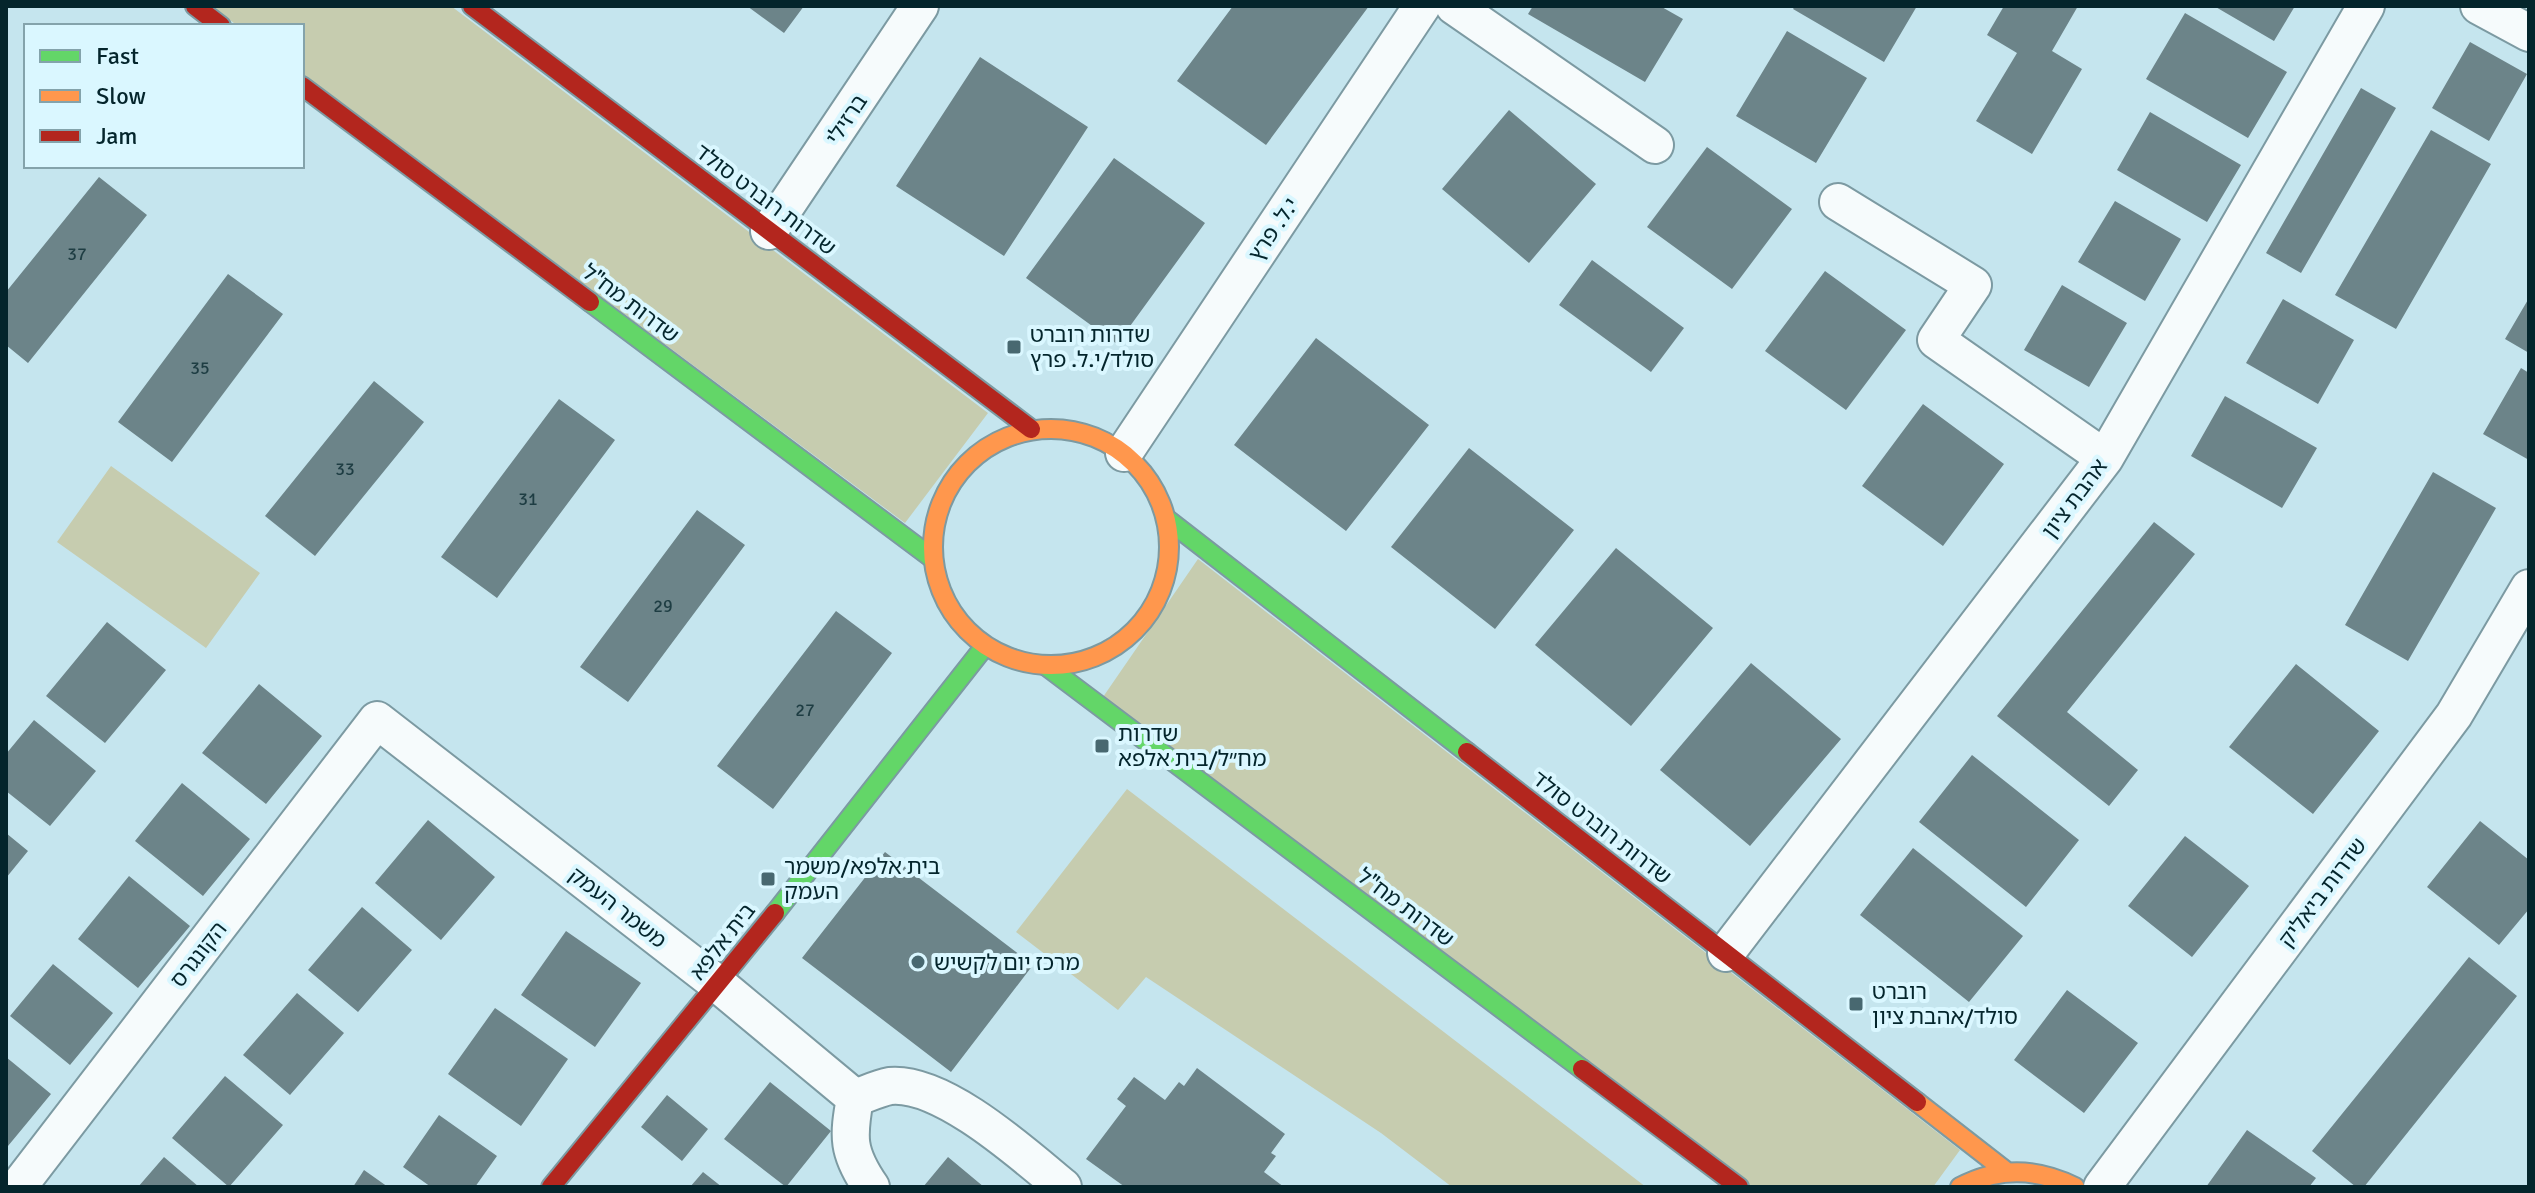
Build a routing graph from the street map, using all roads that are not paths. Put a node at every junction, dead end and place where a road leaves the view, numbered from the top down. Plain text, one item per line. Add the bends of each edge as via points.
1 (195, 6) edge
2 (472, 6) edge
3 (920, 6) edge
4 (1422, 6) edge
5 (1454, 6) edge
6 (2366, 6) edge
7 (2479, 6) edge
8 (218, 24) edge
9 (2529, 33) edge
10 (304, 87) edge
11 (1655, 145) dead end
12 (1838, 202) dead end
13 (769, 231) junction
14 (1031, 429) junction
15 (1124, 453) junction
16 (2105, 458) junction
17 (1168, 520) junction
18 (932, 558) junction
19 (2529, 588) edge
20 (985, 646) junction
21 (1045, 665) junction
22 (377, 720) joint
23 (1726, 953) junction
24 (719, 985) junction
25 (855, 1098) junction
26 (2007, 1172) junction
27 (18, 1187) edge
28 (551, 1187) edge
29 (871, 1187) edge
30 (1063, 1187) edge
31 (1739, 1187) edge
32 (1960, 1187) edge
33 (2075, 1187) edge
34 (2102, 1187) edge

1 - 8 street
2 - 13 street, שדרות רוברט סולד
3 - 13 street, ברזילי
4 - 15 street, י.ל. פרץ
5 - 11 street
6 - 16 street, אהבת ציון
7 - 9 street
10 - 18 street, שדרות מח"ל
12 - 16 street via 1973,285 1936,340
13 - 14 street, שדרות רוברט סולד
14 - 15 street via 1064,429 1096,437
14 - 18 street via 997,441 968,461 946,489 934,523
15 - 17 street via 1152,483
16 - 23 street, אהבת ציון
17 - 21 street via 1170,557 1161,592 1143,624 1115,647 1082,662
17 - 23 street, שדרות רוברט סולד
18 - 20 street via 940,592 958,622
19 - 34 street, שדרות ביאליק via 2454,715
20 - 21 street via 1013,660
20 - 24 street, בית אלפא
21 - 31 street, שדרות מח"ל
22 - 24 street, משמר העמק
22 - 27 street, הקונגרס
23 - 26 street, שדרות רוברט סולד
24 - 25 street, משמר העמק
24 - 28 street, בית אלפא
25 - 29 street via 848,1133 858,1169
25 - 30 street via 891,1086 930,1093 985,1123
26 - 32 street
26 - 33 street via 2038,1173

